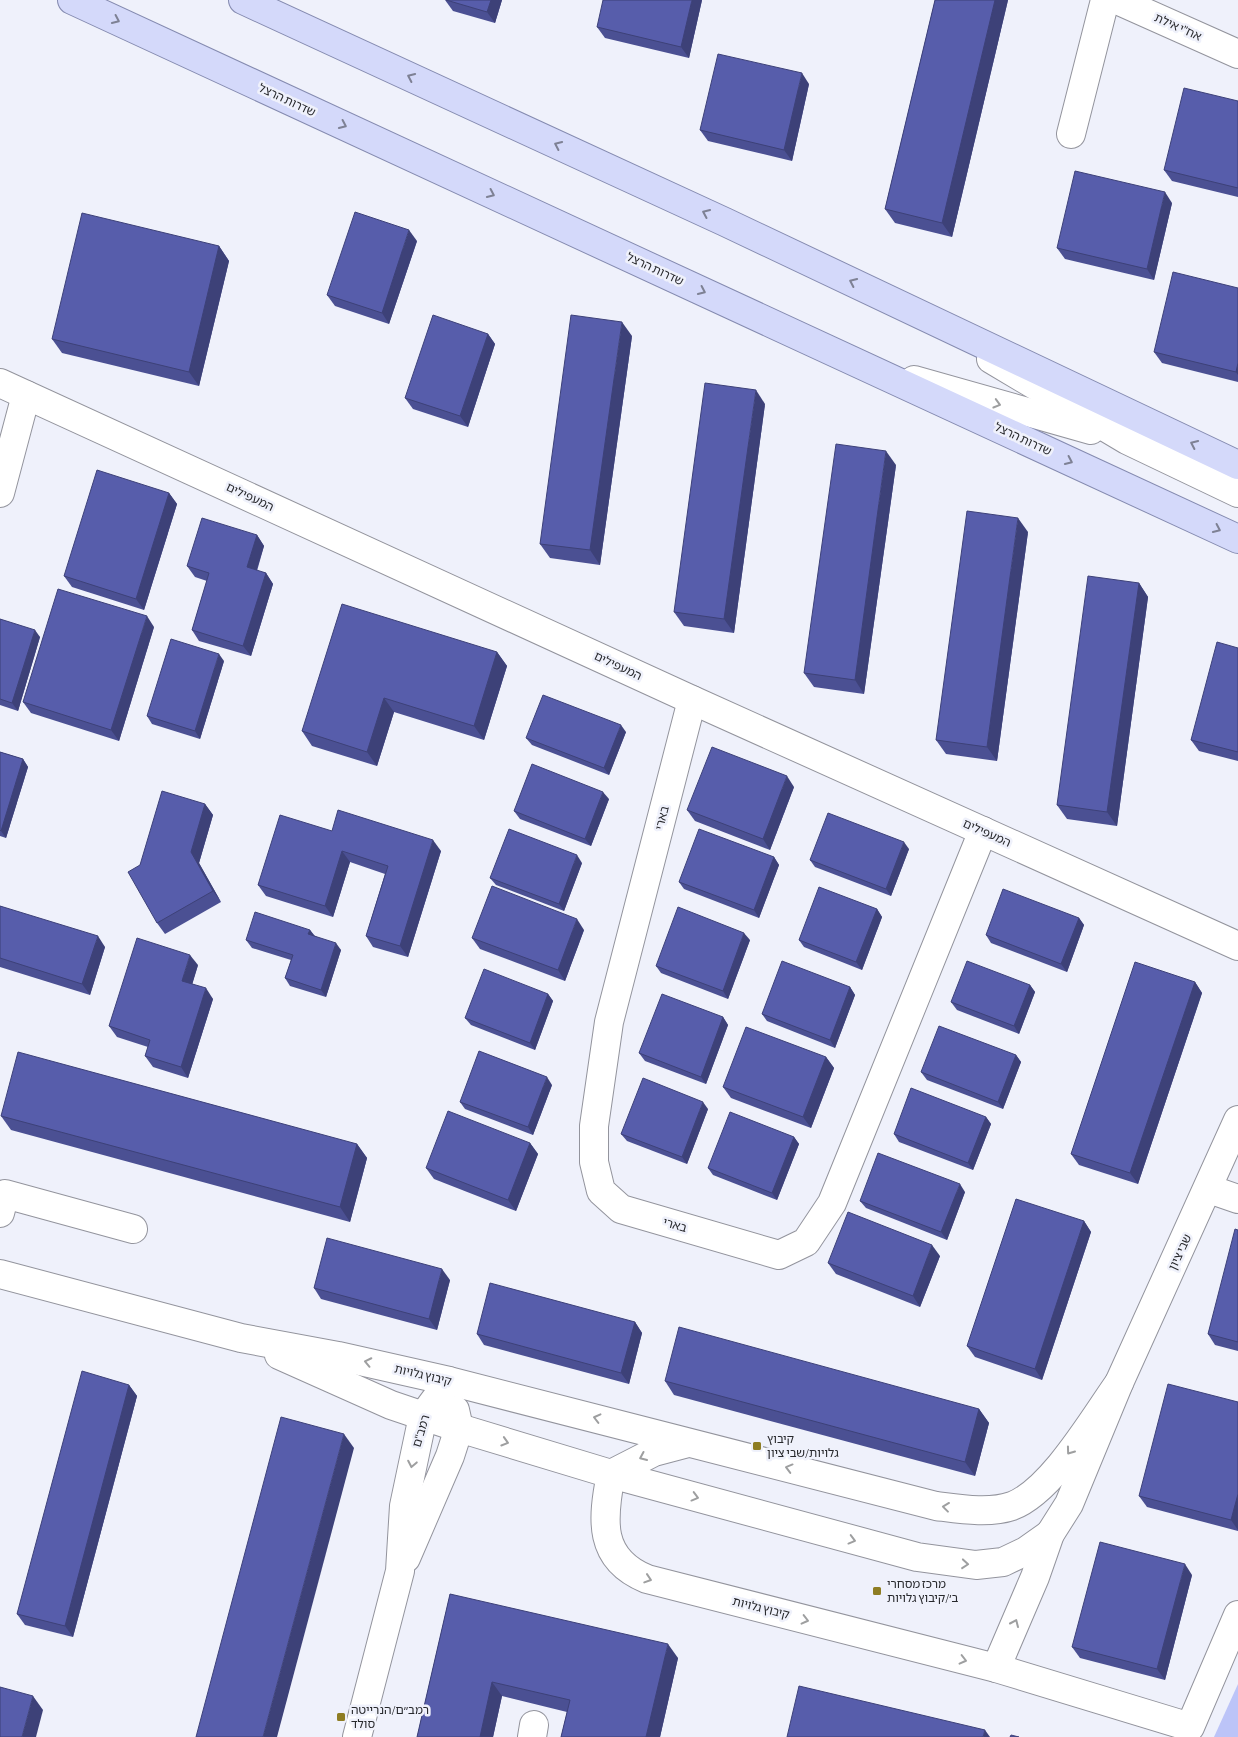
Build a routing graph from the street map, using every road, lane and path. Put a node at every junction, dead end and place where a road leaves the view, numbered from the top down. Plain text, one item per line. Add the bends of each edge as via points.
1 (72, 0) edge
2 (243, 0) edge
3 (1105, 0) edge
4 (1117, 0) edge
5 (1238, 54) edge
6 (1071, 134) dead end
7 (897, 303) junction
8 (866, 367) junction
9 (0, 383) edge
10 (26, 395) junction
11 (1127, 440) junction
12 (1238, 465) edge
13 (0, 493) edge
14 (1238, 493) edge
15 (1238, 539) edge
16 (692, 700) junction
17 (983, 831) junction
18 (1238, 946) edge
19 (1238, 1120) edge
20 (1208, 1189) junction
21 (1238, 1199) edge
22 (0, 1213) edge
23 (133, 1229) dead end
24 (0, 1274) edge
25 (241, 1338) junction
26 (450, 1380) junction
27 (1119, 1383) junction
28 (423, 1416) junction
29 (459, 1428) junction
30 (690, 1442) junction
31 (611, 1474) junction
32 (995, 1509) joint
33 (1050, 1534) junction
34 (400, 1571) junction
35 (1238, 1615) edge
36 (996, 1668) junction
37 (357, 1737) edge

1 -> 8 main road, שדרות הרצל
7 -> 2 main road
3 - 6 street
4 - 5 street, אח"י אילת
7 - 11 street
12 -> 7 main road
8 -> 11 street
8 -> 15 main road, שדרות הרצל
9 - 10 street, המעפילים
10 - 13 street
10 - 16 street, המעפילים
11 - 14 street
16 - 17 street, המעפילים
16 - 17 street, בארי via 610,1022 594,1126 594,1162 601,1191 621,1209 779,1254 806,1242 832,1203
17 - 18 street, המעפילים
19 - 20 street, שבי ציון
20 - 21 street
20 - 27 street, שבי ציון
22 - 23 street via 5,1194
24 - 25 street, קיבוץ גלויות
26 -> 25 street, קיבוץ גלויות
25 - 28 street, קיבוץ גלויות via 346,1386
26 - 28 street, רמב"ם
26 - 29 street, רמב"ם
30 -> 26 street, קיבוץ גלויות
27 -> 32 street, שבי ציון via 1037,1492 1012,1506
27 - 33 street, שבי ציון via 1069,1504
28 - 29 street, קיבוץ גלויות
28 -> 34 street, רמב"ם via 404,1506
29 -> 31 street, קיבוץ גלויות
29 - 34 street, רמב"ם via 442,1478
30 -> 31 street via 654,1452
32 -> 30 street, קיבוץ גלויות via 936,1506
31 -> 33 street, קיבוץ גלויות via 908,1555 948,1562 976,1565 1003,1562 1026,1552
31 -> 36 street, קיבוץ גלויות via 605,1502 606,1530 610,1548 618,1562 631,1573 647,1580
36 -> 33 street
34 - 37 street, רמב"ם
35 - 36 street, קיבוץ גלויות via 1190,1727

